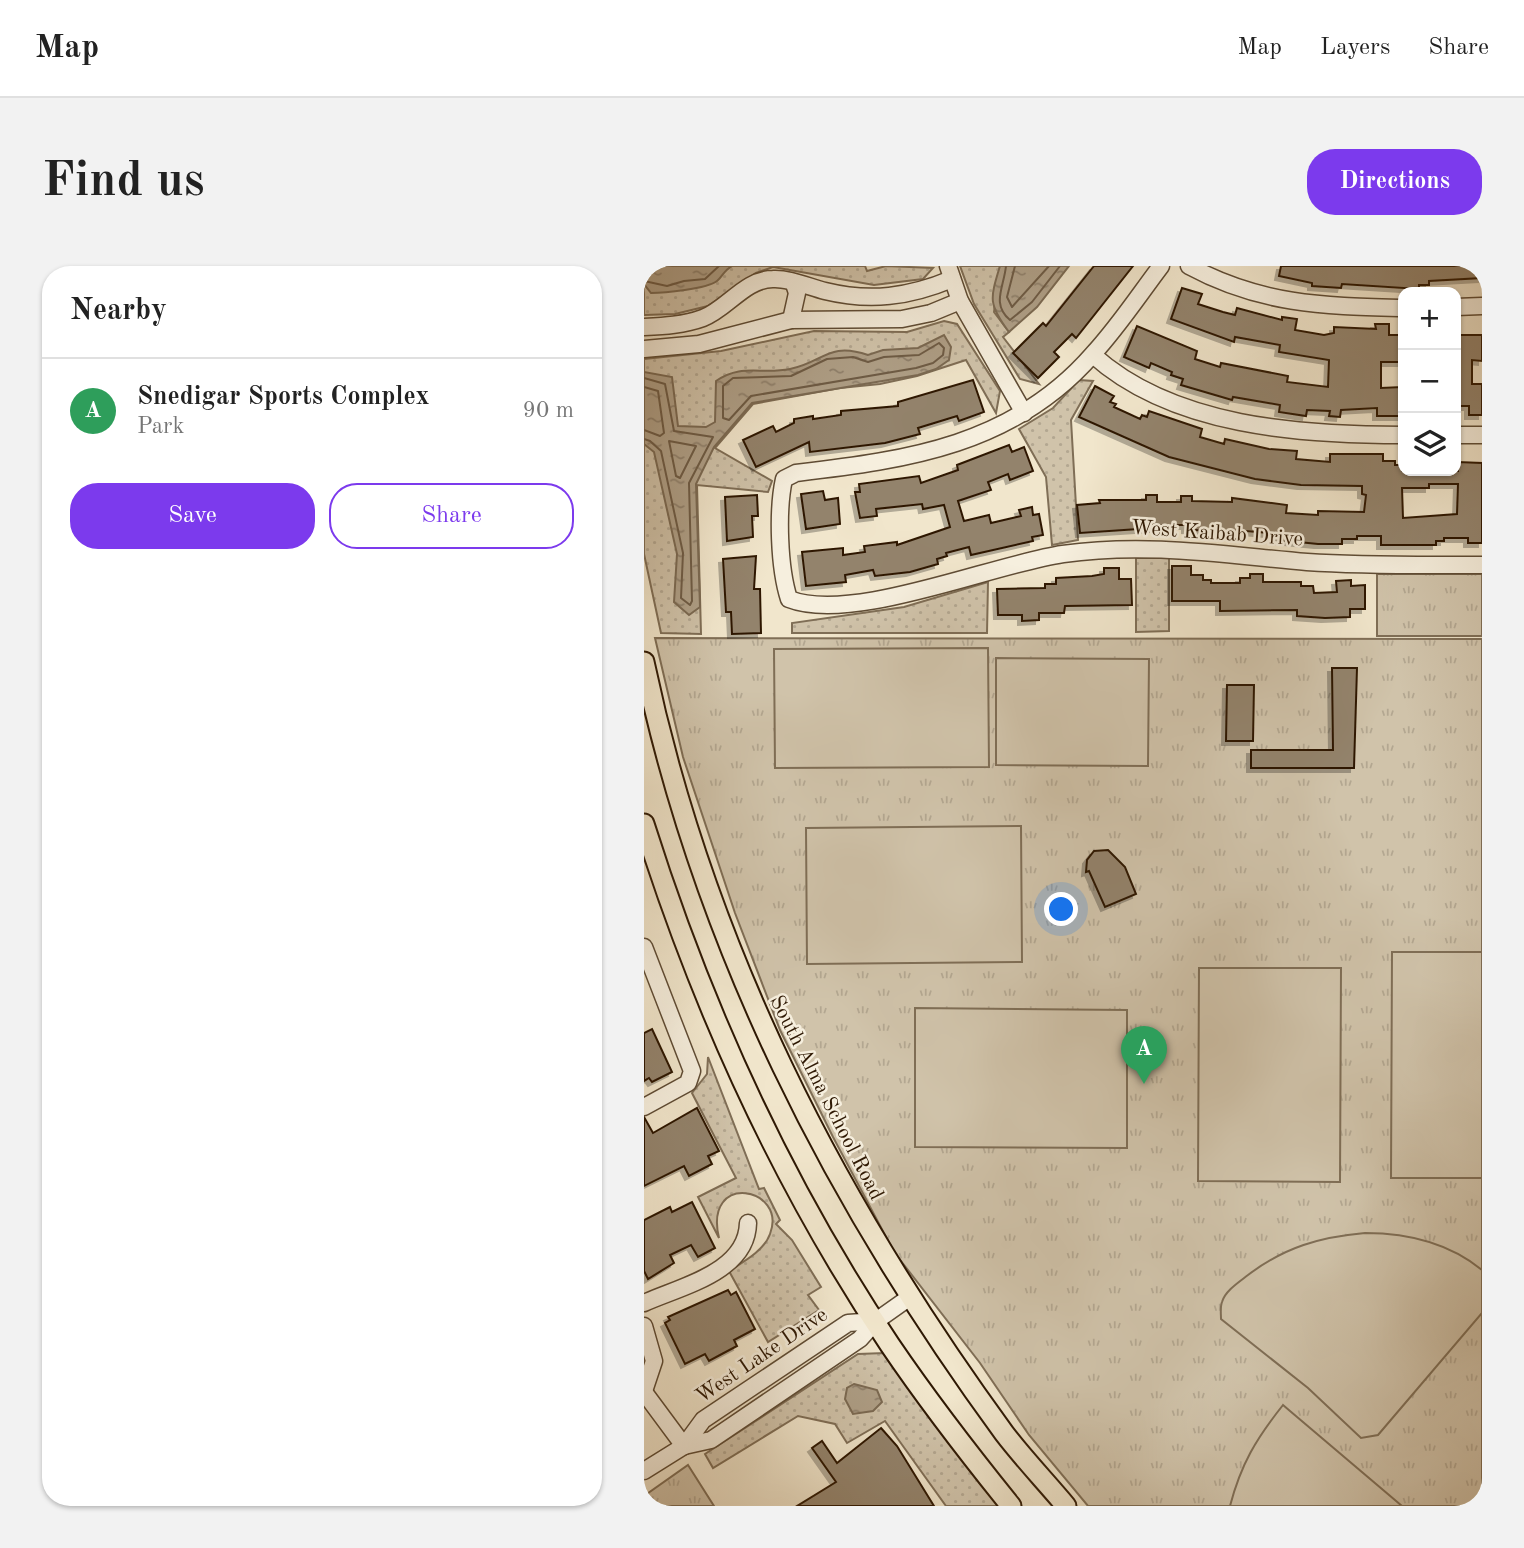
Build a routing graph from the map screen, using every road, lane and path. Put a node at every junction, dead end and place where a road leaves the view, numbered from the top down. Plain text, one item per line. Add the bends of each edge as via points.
1 (1161, 266) edge
2 (1189, 266) edge
3 (950, 273) edge
4 (794, 284) junction
5 (960, 301) junction
6 (1482, 306) edge
7 (1461, 307) edge
8 (1398, 308) edge
9 (791, 320) junction
10 (644, 327) edge
11 (644, 349) edge
12 (1093, 355) junction
13 (1024, 413) junction
14 (1398, 435) edge
15 (1461, 435) edge
16 (1482, 435) edge
17 (1482, 565) edge
18 (644, 662) edge
19 (644, 824) edge
20 (644, 947) edge
21 (644, 1107) edge
22 (748, 1223) dead end
23 (910, 1297) junction
24 (644, 1303) edge
25 (876, 1321) junction
26 (644, 1326) edge
27 (644, 1391) edge
28 (684, 1446) junction
29 (644, 1471) edge
30 (1011, 1506) edge
31 (1066, 1506) edge

1 - 12 street
2 - 8 street via 1239,290 1313,306
3 - 4 street via 897,297 867,298
3 - 5 street
4 - 9 street via 797,293
4 - 10 street via 763,281 704,317
5 - 9 street via 902,319
5 - 13 street
6 - 7 street
9 - 11 street via 699,344
12 - 13 street
12 - 14 street via 1123,379 1184,405 1257,427 1327,435
13 - 17 street, West Kaibab Drive via 972,440 923,455 796,473 784,479 780,495 783,583 789,599 832,605 937,586 1062,554 1133,547 1353,564
15 - 16 street
18 - 23 main road, South Alma School Road via 681,807 750,997 832,1166
19 - 25 main road via 696,976 752,1102 808,1209
20 - 21 street via 692,1071 688,1083
22 - 24 street via 748,1239 726,1266
23 - 25 street, West Lake Drive
23 - 31 main road, South Alma School Road via 1006,1436
25 - 28 street, West Lake Drive via 848,1323 702,1420
25 - 30 main road via 932,1404
26 - 27 street via 654,1361
27 - 28 street
28 - 29 street, West Lake Drive

